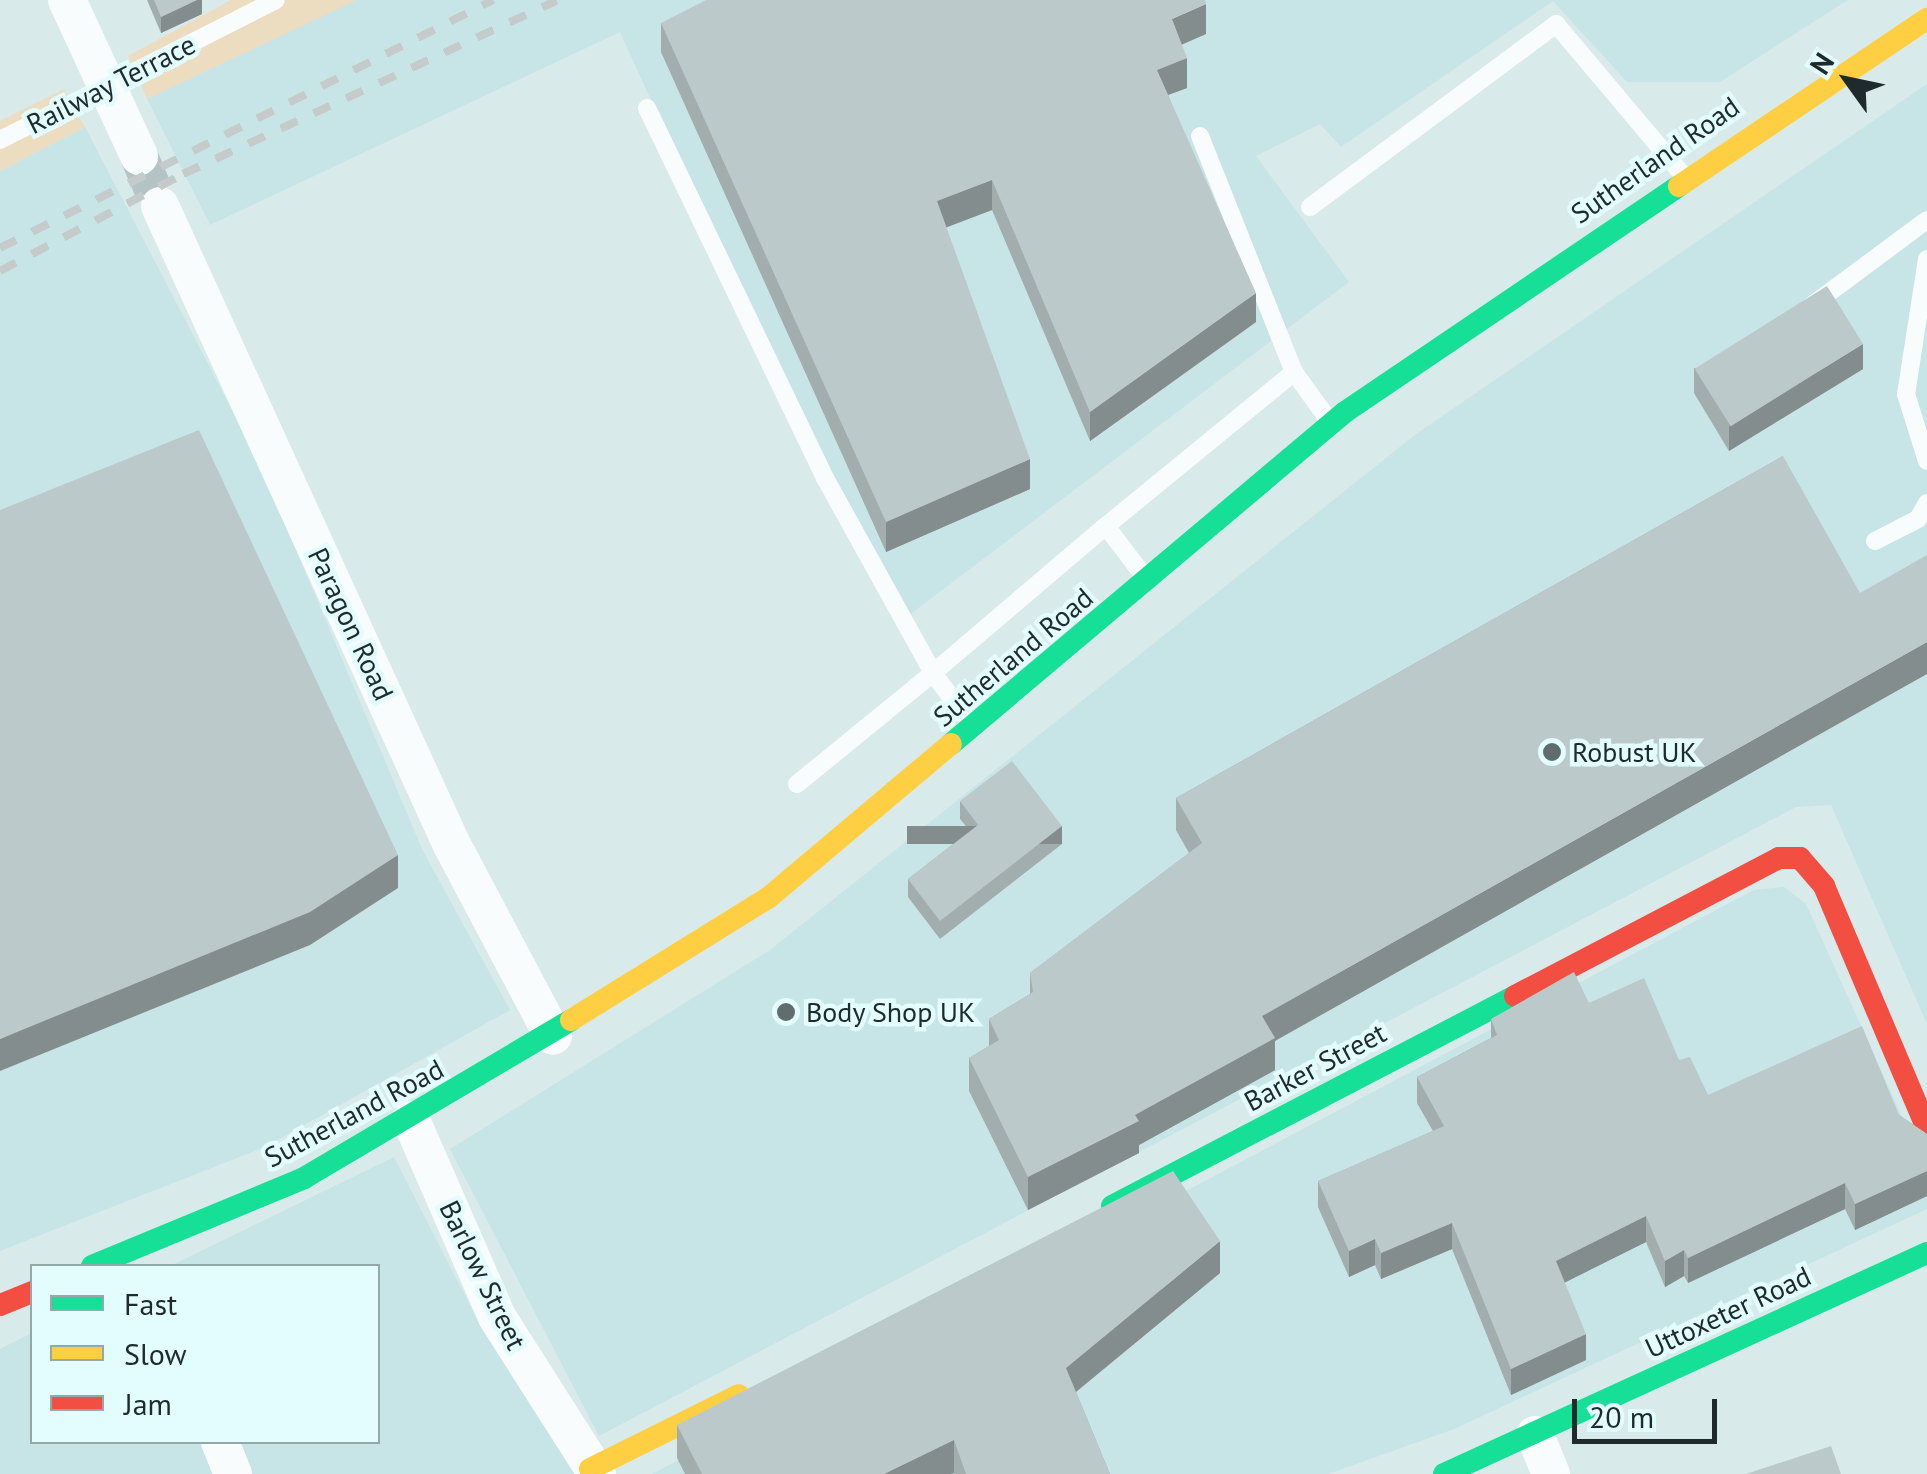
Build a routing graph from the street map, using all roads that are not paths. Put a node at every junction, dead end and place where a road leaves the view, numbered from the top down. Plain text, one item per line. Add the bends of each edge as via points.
1 (67, 0) edge
2 (276, 0) edge
3 (1927, 18) edge
4 (108, 86) junction
5 (647, 108) dead end
6 (1200, 136) dead end
7 (0, 140) edge
8 (138, 156) tunnel mouth
9 (1684, 176) junction
10 (160, 206) tunnel mouth
11 (1310, 207) dead end
12 (1927, 220) edge
13 (1927, 259) edge
14 (1796, 316) edge
15 (1294, 372) junction
16 (1332, 424) junction
17 (1927, 461) edge
18 (1927, 503) edge
19 (1106, 526) junction
20 (1875, 542) dead end
21 (1149, 584) junction
22 (934, 673) junction
23 (974, 728) junction
24 (798, 784) dead end
25 (553, 1036) junction
26 (411, 1120) junction
27 (1927, 1129) edge
28 (1082, 1221) edge
29 (1927, 1253) edge
30 (142, 1257) edge
31 (103, 1264) edge
32 (30, 1293) edge
33 (0, 1305) edge
34 (766, 1382) edge
35 (1535, 1435) junction
36 (221, 1444) edge
37 (594, 1472) edge
38 (233, 1474) edge
39 (1444, 1474) edge
40 (1551, 1474) edge

1 - 4 street
2 - 4 lane, Railway Terrace
3 - 9 street, Sutherland Road
4 - 7 lane, Railway Terrace
4 - 8 street
5 - 22 lane via 834,495
6 - 15 lane
9 - 11 lane via 1556,24
9 - 16 street, Sutherland Road
10 - 25 street, Paragon Road via 451,843
12 - 14 lane
13 - 17 lane via 1906,394
15 - 16 lane
15 - 19 lane
16 - 21 street, Sutherland Road
18 - 20 lane via 1918,519
19 - 21 lane
19 - 22 lane
21 - 23 street, Sutherland Road
22 - 23 lane
22 - 24 lane
23 - 25 street, Sutherland Road via 768,898
25 - 26 street, Sutherland Road
26 - 30 street, Sutherland Road
26 - 37 street, Barlow Street via 498,1317
27 - 28 street, Barker Street via 1824,886 1800,858 1779,858
29 - 35 street, Uttoxeter Road
30 - 31 street, Sutherland Road
32 - 33 street
34 - 37 street
35 - 39 street, Uttoxeter Road
35 - 40 street
36 - 38 street

